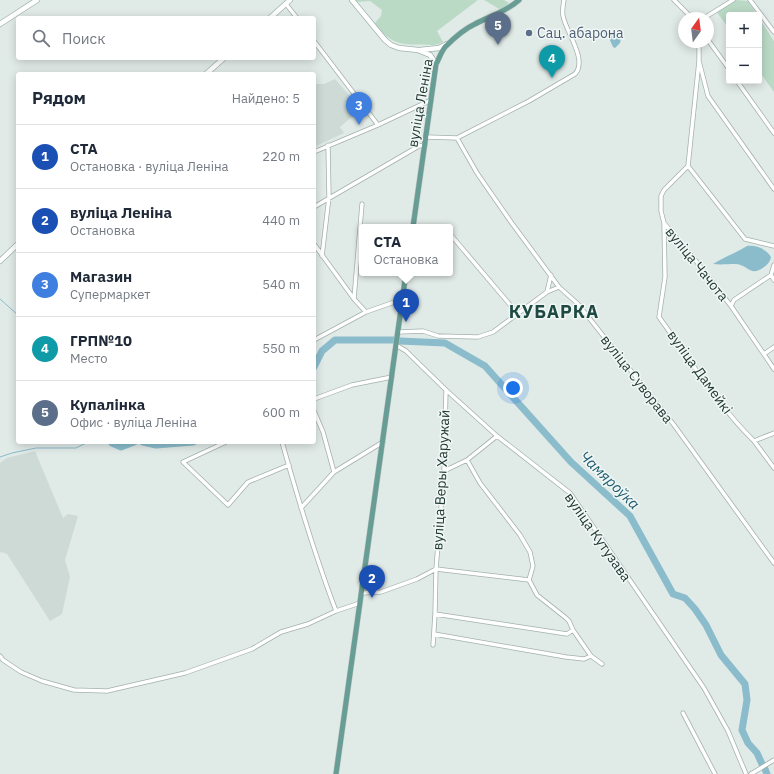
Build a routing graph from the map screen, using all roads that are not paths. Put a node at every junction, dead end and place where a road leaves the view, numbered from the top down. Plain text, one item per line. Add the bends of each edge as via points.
1 (37, 0) edge
2 (352, 0) edge
3 (519, 0) edge
4 (564, 0) edge
5 (674, 0) edge
6 (733, 0) edge
7 (750, 0) edge
8 (288, 2) edge
9 (686, 12) edge
10 (714, 12) edge
11 (272, 16) edge
12 (296, 16) edge
13 (0, 24) edge
14 (774, 32) edge
15 (316, 44) edge
16 (449, 44) junction
17 (699, 48) edge
18 (714, 48) edge
19 (418, 50) junction
20 (222, 60) edge
21 (699, 61) junction
22 (436, 64) junction
23 (726, 65) edge
24 (208, 72) edge
25 (739, 84) edge
26 (432, 100) junction
27 (378, 125) junction
28 (774, 133) edge
29 (426, 137) junction
30 (457, 138) junction
31 (328, 145) junction
32 (425, 145) junction
33 (316, 151) edge
34 (688, 166) junction
35 (774, 189) edge
36 (329, 198) junction
37 (362, 204) dead end
38 (316, 206) edge
39 (664, 223) junction
40 (360, 224) edge
41 (413, 224) edge
42 (453, 238) edge
43 (359, 240) edge
44 (16, 246) edge
45 (774, 246) edge
46 (316, 247) edge
47 (322, 256) junction
48 (0, 261) edge
49 (774, 265) edge
50 (551, 275) junction
51 (771, 275) junction
52 (406, 276) edge
53 (774, 280) edge
54 (559, 286) junction
55 (547, 292) junction
56 (354, 299) junction
57 (403, 299) junction
58 (731, 306) junction
59 (366, 312) junction
60 (517, 313) junction
61 (398, 332) junction
62 (316, 339) edge
63 (396, 345) junction
64 (774, 347) edge
65 (764, 354) junction
66 (774, 369) edge
67 (392, 377) junction
68 (446, 390) junction
69 (316, 398) edge
70 (316, 416) edge
71 (774, 433) edge
72 (497, 436) junction
73 (754, 441) junction
74 (384, 442) junction
75 (222, 444) edge
76 (283, 444) edge
77 (466, 460) junction
78 (288, 465) junction
79 (774, 468) edge
80 (444, 471) junction
81 (334, 472) junction
82 (301, 508) junction
83 (774, 562) edge
84 (436, 569) junction
85 (529, 580) junction
86 (362, 593) junction
87 (360, 603) junction
88 (336, 611) junction
89 (435, 614) junction
90 (573, 630) junction
91 (434, 634) junction
92 (433, 645) dead end
93 (0, 656) edge
94 (590, 656) junction
95 (602, 664) dead end
96 (683, 713) dead end
97 (774, 760) edge
98 (336, 774) edge
99 (715, 774) edge
100 (746, 774) edge
101 (751, 774) edge

1 - 13 street
2 - 19 street via 385,40 399,48
3 - 16 main road, вуліца Леніна via 496,16 474,24
4 - 30 street via 563,15 580,60 575,74 530,101
5 - 9 street
6 - 10 street
7 - 14 street
8 - 11 street
8 - 12 street
15 - 27 street
16 - 19 street via 439,48
16 - 22 main road, вуліца Леніна
17 - 21 street
18 - 23 street
19 - 22 street via 430,55
20 - 24 street
21 - 34 street
21 - 35 street via 708,96
22 - 26 main road, вуліца Леніна
25 - 28 street
26 - 27 street
26 - 29 main road, вуліца Леніна
27 - 31 street
29 - 30 street
29 - 32 main road, вуліца Леніна
30 - 50 street, вуліца Суворава via 477,174
31 - 33 street
31 - 36 street
32 - 36 street via 419,146
32 - 41 main road, вуліца Леніна
34 - 39 street, вуліца Дамейкі via 661,196
34 - 45 street via 745,239
36 - 38 street
36 - 47 street
37 - 40 street
39 - 58 street, вуліца Чачота
39 - 73 street, вуліца Дамейкі via 665,277 659,316 724,407
42 - 60 street
43 - 56 street
44 - 48 street
46 - 47 street
47 - 56 street
49 - 51 street
50 - 54 street, вуліца Суворава
50 - 55 street
51 - 53 street
51 - 58 street, вуліца Чачота via 734,300
52 - 57 main road
54 - 55 street
54 - 83 street, вуліца Суворава via 578,304 674,425
55 - 60 street
56 - 59 street
57 - 59 street
57 - 61 main road
58 - 65 street, вуліца Чачота
59 - 62 street
60 - 61 street via 493,332 478,337 438,336 423,331
61 - 63 main road
63 - 67 main road
63 - 68 street, вуліца Кутузава via 406,351
64 - 65 street
65 - 66 street, вуліца Чачота
67 - 69 street via 352,385
67 - 74 main road
68 - 72 street, вуліца Кутузава
68 - 80 street, вуліца Веры Харужай
70 - 81 street
71 - 73 street
72 - 77 street
72 - 100 street, вуліца Кутузава via 570,493 704,688 728,731
73 - 79 street, вуліца Дамейкі
74 - 81 street
74 - 86 main road
75 - 78 street via 183,462 228,505 248,482
76 - 78 street
77 - 80 street
77 - 85 street via 530,552 533,566
78 - 82 street
80 - 84 street, вуліца Веры Харужай
81 - 82 street
82 - 88 street
84 - 85 street
84 - 86 street, вуліца Веры Харужай via 381,592
84 - 89 street, вуліца Веры Харужай
85 - 90 street via 537,595 566,618
86 - 87 main road
87 - 88 street
87 - 98 main road
88 - 93 street via 308,624 281,632 252,649 185,673 107,691 74,690 42,681 21,672
89 - 90 street via 567,634
89 - 91 street, вуліца Веры Харужай
90 - 94 street
91 - 92 street, вуліца Веры Харужай
91 - 94 street via 566,658 584,659
94 - 95 street
96 - 99 street
97 - 101 street

